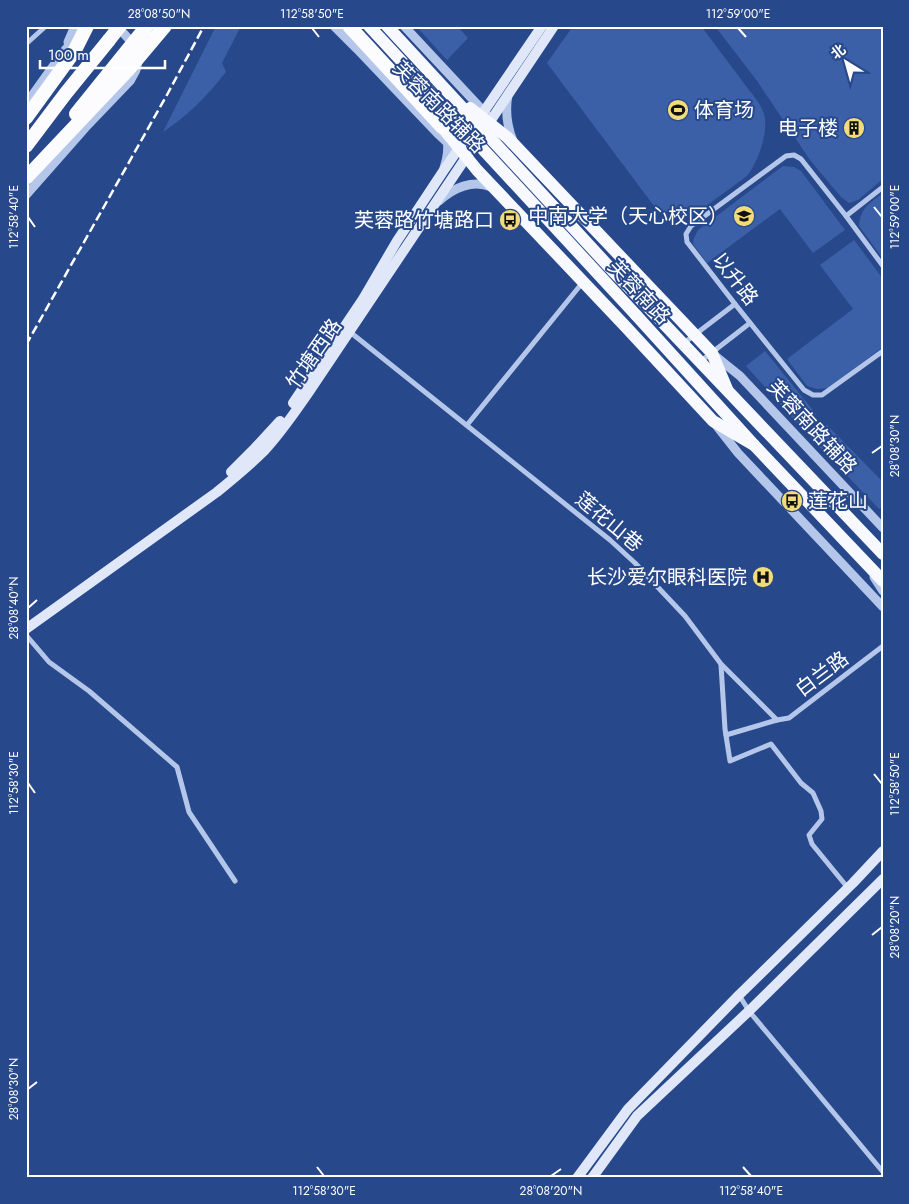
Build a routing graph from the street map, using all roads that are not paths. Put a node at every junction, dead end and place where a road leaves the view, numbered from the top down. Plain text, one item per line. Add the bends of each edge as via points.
1 (46, 26) edge
2 (75, 26) edge
3 (86, 26) edge
4 (119, 26) edge
5 (147, 26) edge
6 (165, 26) edge
7 (334, 26) edge
8 (350, 26) edge
9 (369, 26) edge
10 (375, 26) edge
11 (382, 26) edge
12 (387, 26) edge
13 (394, 26) edge
14 (404, 26) edge
15 (542, 26) edge
16 (554, 26) edge
17 (26, 44) edge
18 (61, 56) junction
19 (509, 93) junction
20 (26, 104) edge
21 (482, 116) junction
22 (26, 118) edge
23 (442, 127) joint
24 (26, 146) edge
25 (461, 150) junction
26 (521, 151) junction
27 (26, 178) edge
28 (883, 187) edge
29 (495, 188) junction
30 (26, 195) edge
31 (435, 204) junction
32 (846, 216) junction
33 (883, 266) edge
34 (583, 282) junction
35 (735, 304) junction
36 (750, 323) junction
37 (350, 332) junction
38 (695, 335) junction
39 (683, 344) junction
40 (883, 350) edge
41 (712, 353) junction
42 (700, 362) junction
43 (727, 389) junction
44 (713, 421) junction
45 (467, 425) junction
46 (754, 445) junction
47 (883, 528) edge
48 (883, 554) edge
49 (863, 560) junction
50 (883, 581) edge
51 (883, 591) edge
52 (883, 607) edge
53 (26, 621) edge
54 (26, 629) edge
55 (26, 635) edge
56 (883, 646) edge
57 (721, 664) junction
58 (777, 720) junction
59 (726, 735) junction
60 (883, 851) edge
61 (883, 878) edge
62 (235, 881) dead end
63 (848, 888) junction
64 (739, 994) junction
65 (749, 1010) junction
66 (883, 1172) edge
67 (577, 1178) edge
68 (592, 1178) edge

1 - 17 street
2 - 18 street
3 - 18 street
3 - 22 highway via 74,52
4 - 24 highway, bridge
4 - 30 street via 136,47 138,63 133,76
5 - 27 highway, bridge
6 - 27 highway, bridge via 115,85
7 - 25 street, 芙蓉南路辅路
8 - 23 highway
9 - 46 main road, 芙蓉南路, bridge
10 - 25 street, 芙蓉南路辅路 via 452,110 459,122
11 - 21 street, 芙蓉南路辅路 via 455,106 461,111
12 - 39 main road, 芙蓉南路, bridge
13 - 21 highway
14 - 21 street, 芙蓉南路辅路
15 - 21 main road, 竹塘西路
16 - 19 main road, 竹塘西路
18 - 20 street
19 - 21 main road, 竹塘西路
19 - 26 street via 506,108 508,126
21 - 25 main road, 竹塘西路
21 - 25 main road, 竹塘西路
21 - 26 main road
23 - 25 main road
25 - 29 main road
25 - 31 main road, 竹塘西路
25 - 53 main road, 竹塘西路 via 444,170 298,396 256,448 196,500
26 - 38 main road
28 - 32 street
29 - 31 street via 482,184 462,186
29 - 34 main road
31 - 37 main road, 竹塘西路
32 - 33 street, 以升路
32 - 35 street, 以升路 via 801,159 794,155 786,156 690,226 686,234 688,242
34 - 44 main road
34 - 45 street
35 - 36 street, 以升路
35 - 38 street
36 - 40 street, 以升路 via 804,390 814,395 822,395
36 - 41 street
37 - 45 street, 莲花山巷
37 - 54 main road, 竹塘西路 via 284,426 242,472
38 - 39 street
38 - 41 main road
39 - 42 main road, 芙蓉南路
41 - 42 street
41 - 43 main road
41 - 47 street, 芙蓉南路辅路 via 740,376
42 - 43 main road, 芙蓉南路
43 - 48 main road, 芙蓉南路
44 - 46 main road
44 - 52 street via 738,453
45 - 57 street, 莲花山巷 via 635,563 685,616
46 - 49 main road, 芙蓉南路
49 - 50 main road, 芙蓉南路
49 - 51 street
55 - 62 street via 49,662 89,691 177,767 189,812
56 - 58 street, 白兰路 via 788,718
57 - 58 street, 莲花山巷
57 - 59 street
58 - 59 street, 白兰路
59 - 63 street via 730,761 771,744 801,783 813,793 822,819 809,834 812,844
60 - 63 main road
61 - 65 main road
63 - 64 main road
64 - 65 street
64 - 67 main road via 628,1109
65 - 66 street
65 - 68 main road via 637,1116

